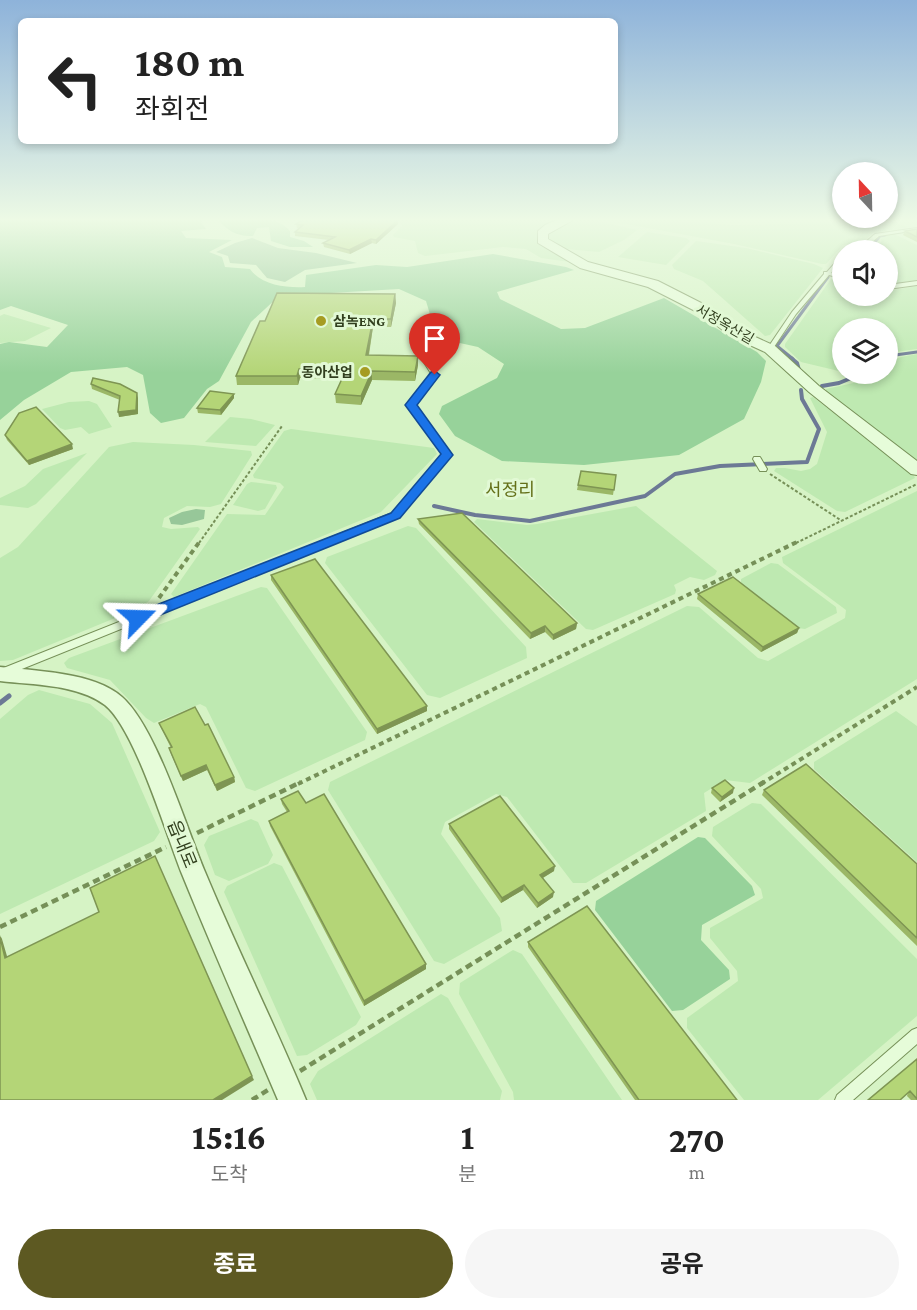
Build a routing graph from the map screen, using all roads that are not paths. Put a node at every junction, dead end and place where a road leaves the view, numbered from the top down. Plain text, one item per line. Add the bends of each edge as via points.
1 (602, 270) edge
2 (829, 270) edge
3 (826, 273) junction
4 (832, 274) edge
5 (917, 283) edge
6 (898, 286) edge
7 (770, 349) junction
8 (419, 350) dead end
9 (757, 459) dead end
10 (763, 470) road end
11 (917, 470) edge
12 (1, 674) edge
13 (917, 1035) edge
14 (287, 1090) edge
15 (842, 1100) edge

1 - 7 street, 서정옥산길 via 653,285
2 - 3 lane
3 - 4 lane
3 - 7 lane
5 - 6 lane
7 - 11 street, 서정옥산길
8 - 12 lane via 435,375 411,405 447,455 395,515
9 - 10 lane
12 - 14 street, 읍내로 via 72,685 116,701 144,749
13 - 15 lane

